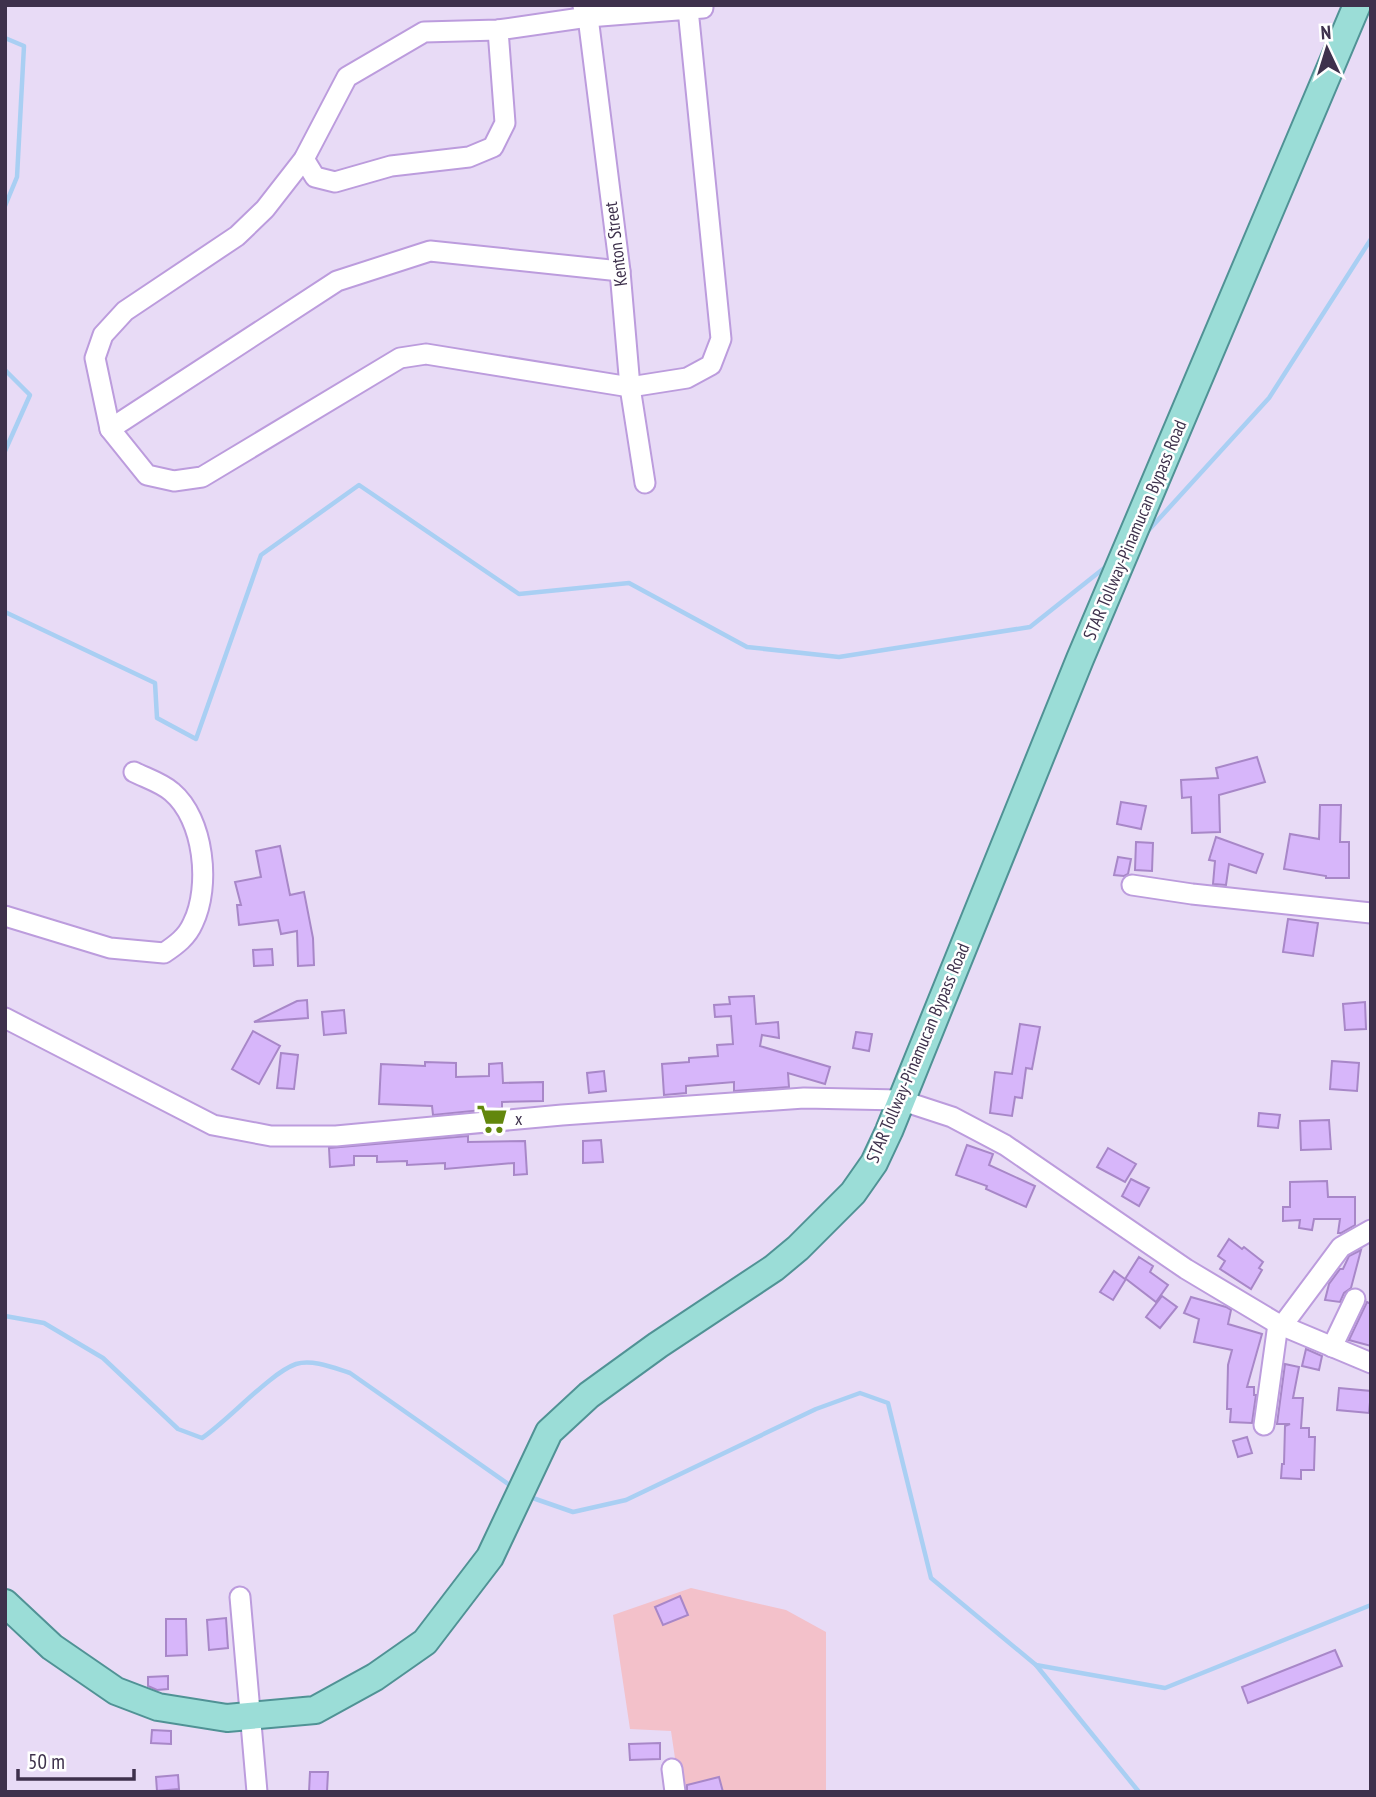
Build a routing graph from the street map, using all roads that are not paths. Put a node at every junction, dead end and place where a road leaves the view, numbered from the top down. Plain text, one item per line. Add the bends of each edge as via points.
1 (1357, 5) edge
2 (585, 11) edge
3 (498, 30) junction
4 (304, 159) junction
5 (620, 271) junction
6 (630, 387) junction
7 (110, 429) junction
8 (645, 483) dead end
9 (134, 772) dead end
10 (1132, 886) dead end
11 (1371, 913) edge
12 (5, 916) edge
13 (5, 1018) edge
14 (900, 1101) junction
15 (1371, 1230) edge
16 (1355, 1300) dead end
17 (1280, 1325) junction
18 (1332, 1347) junction
19 (1371, 1363) edge
20 (1265, 1425) dead end
21 (240, 1597) dead end
22 (5, 1602) edge
23 (250, 1716) junction
24 (672, 1769) dead end
25 (257, 1792) edge
26 (675, 1792) edge

1 - 14 main road, STAR Tollway-Pinamucan Bypass Road via 1080,659
2 - 3 street
2 - 5 street, Kenton Street
2 - 6 street via 695,8 720,339 711,365 687,378
3 - 4 street via 424,32 347,77
3 - 4 street via 505,122 493,147 470,157 391,166 335,182 315,177
4 - 7 street via 237,236 125,311 103,335 95,358
5 - 6 street, Kenton Street
5 - 7 street via 430,251 337,282
6 - 7 street via 426,354 400,358 202,477 174,481 147,475
6 - 8 street, Kenton Street
9 - 12 street via 172,792 189,813 202,852 202,895 182,940 164,953 110,948
10 - 11 street
13 - 14 street via 213,1125 271,1136 336,1136 804,1098
14 - 17 street via 952,1117 1005,1145 1186,1269
14 - 23 main road, STAR Tollway-Pinamucan Bypass Road via 874,1163 829,1220 774,1268 589,1395 549,1432 490,1557 425,1642 315,1710
15 - 17 street via 1341,1247
16 - 18 street
17 - 18 street
17 - 20 street
18 - 19 street
21 - 23 street
22 - 23 main road, STAR Tollway-Pinamucan Bypass Road via 52,1647 116,1691 158,1707 227,1718
23 - 25 street
24 - 26 street

